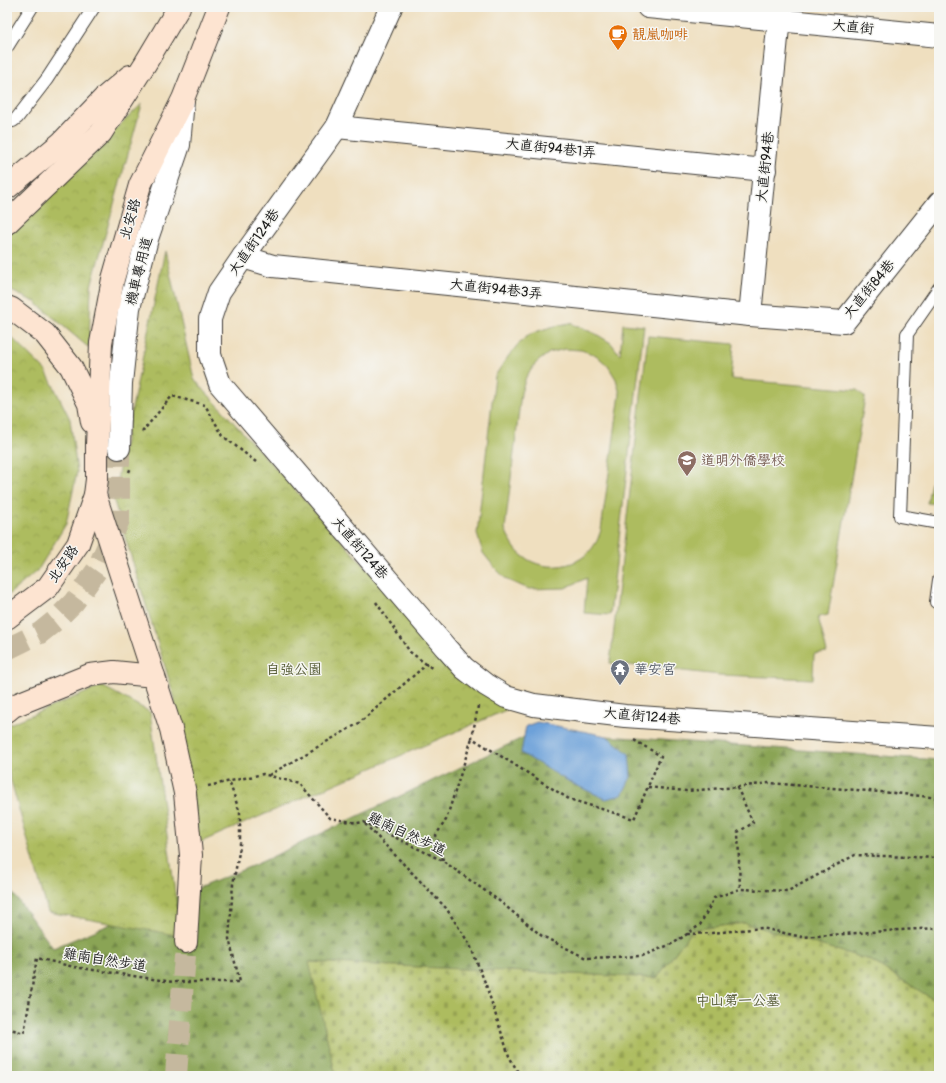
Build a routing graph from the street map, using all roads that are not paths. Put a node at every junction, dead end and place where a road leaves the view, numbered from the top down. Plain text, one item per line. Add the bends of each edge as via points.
1 (32, 7) edge
2 (94, 7) edge
3 (179, 7) edge
4 (219, 7) edge
5 (392, 7) edge
6 (648, 7) edge
7 (779, 13) edge
8 (939, 36) edge
9 (7, 47) edge
10 (145, 64) junction
11 (183, 98) junction
12 (7, 119) edge
13 (337, 127) junction
14 (765, 170) junction
15 (7, 188) edge
16 (939, 203) edge
17 (7, 223) edge
18 (243, 257) junction
19 (939, 288) edge
20 (7, 306) edge
21 (750, 315) junction
22 (97, 445) junction
23 (125, 457) tunnel mouth
24 (95, 495) junction
25 (939, 523) edge
26 (939, 580) edge
27 (936, 602) dead end
28 (7, 618) edge
29 (154, 676) junction
30 (7, 711) edge
31 (939, 738) edge
32 (186, 942) tunnel mouth

1 - 9 lane
2 - 12 lane via 47,79 17,118 13,121
3 - 10 main road
4 - 11 main road, 北安路
5 - 13 street, 大直街124巷
6 - 7 street, 大直街
7 - 8 street, 大直街
7 - 14 street, 大直街94巷
10 - 15 main road via 104,98 61,143
10 - 17 main road via 102,133
11 - 22 main road, 北安路 via 140,185 113,279 101,342
11 - 23 street, 機車專用道 via 179,145 147,239 129,308 121,383
13 - 14 street, 大直街94巷1弄
13 - 18 street, 大直街124巷
14 - 21 street, 大直街94巷
16 - 21 street, 大直街84巷 via 844,322
18 - 21 street, 大直街94巷3弄 via 273,266
18 - 31 street, 大直街124巷 via 219,292 210,318 210,355 220,384 446,648 464,668 486,685 506,697 534,706 625,716
19 - 25 lane via 906,334 900,516
20 - 22 main road, 北安路 via 45,334 71,367 88,404
22 - 24 main road, 北安路
24 - 28 main road, 北安路 via 78,544 48,587
24 - 29 main road
26 - 27 lane
29 - 30 main road via 114,672 90,675 13,706
29 - 32 main road via 171,729 185,793 191,855

